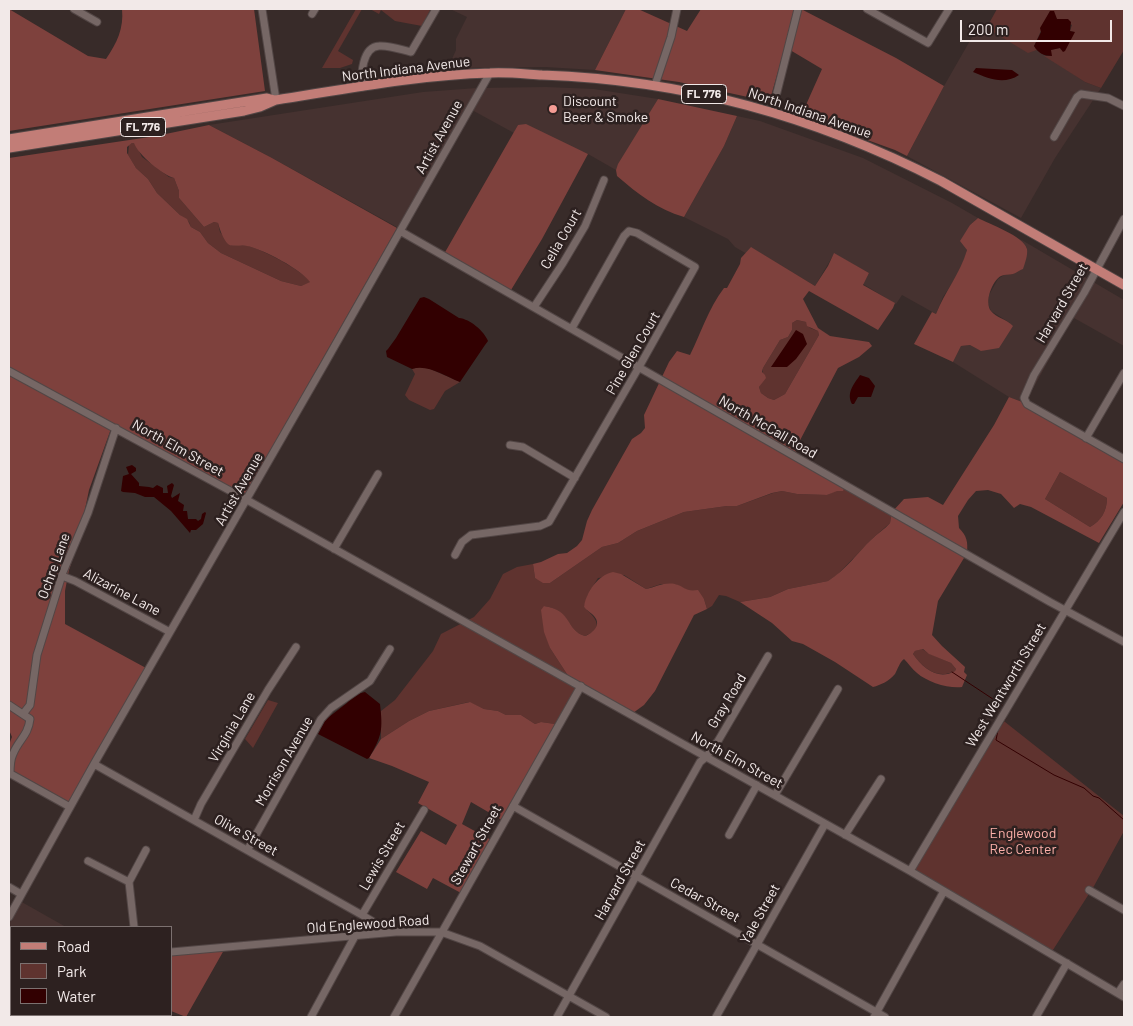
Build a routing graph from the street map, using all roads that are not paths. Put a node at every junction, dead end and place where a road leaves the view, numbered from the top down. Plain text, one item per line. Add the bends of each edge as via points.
1 (74, 9) edge
2 (262, 9) edge
3 (436, 9) edge
4 (677, 9) edge
5 (798, 9) edge
6 (867, 9) edge
7 (949, 9) edge
8 (97, 22) dead end
9 (490, 73) junction
10 (655, 85) junction
11 (362, 87) junction
12 (276, 100) junction
13 (1124, 106) edge
14 (772, 112) junction
15 (1054, 137) dead end
16 (9, 139) edge
17 (9, 148) edge
18 (604, 180) dead end
19 (1124, 219) edge
20 (400, 231) junction
21 (1096, 269) junction
22 (1124, 285) edge
23 (534, 307) junction
24 (572, 328) junction
25 (639, 368) junction
26 (9, 371) edge
27 (1124, 374) edge
28 (116, 428) junction
29 (1086, 438) junction
30 (510, 445) dead end
31 (1124, 459) edge
32 (378, 474) dead end
33 (575, 478) junction
34 (247, 500) junction
35 (1124, 512) edge
36 (334, 549) junction
37 (455, 555) dead end
38 (62, 576) junction
39 (1065, 610) junction
40 (170, 632) junction
41 (1124, 642) edge
42 (296, 647) dead end
43 (390, 649) dead end
44 (768, 656) dead end
45 (581, 686) junction
46 (838, 689) dead end
47 (9, 705) edge
48 (23, 714) junction
49 (706, 757) junction
50 (94, 764) junction
51 (9, 774) edge
52 (881, 779) dead end
53 (757, 785) junction
54 (775, 795) junction
55 (512, 806) junction
56 (70, 807) junction
57 (424, 810) dead end
58 (194, 820) junction
59 (825, 824) junction
60 (729, 835) dead end
61 (845, 835) junction
62 (248, 849) junction
63 (146, 850) dead end
64 (88, 861) dead end
65 (910, 871) junction
66 (637, 876) junction
67 (129, 882) junction
68 (9, 887) edge
69 (1089, 890) dead end
70 (944, 891) junction
71 (21, 894) junction
72 (1124, 910) edge
73 (362, 914) junction
74 (9, 917) edge
75 (134, 926) edge
76 (442, 932) junction
77 (381, 933) junction
78 (355, 936) junction
79 (757, 944) junction
80 (172, 952) edge
81 (1067, 963) junction
82 (1124, 984) edge
83 (1121, 995) edge
84 (569, 996) junction
85 (876, 1015) edge
86 (311, 1017) edge
87 (394, 1017) edge
88 (557, 1017) edge
89 (606, 1017) edge
90 (716, 1017) edge
91 (885, 1017) edge
92 (1036, 1017) edge

1 - 8 street
2 - 12 street
3 - 11 street via 411,52 378,46 370,50 361,68
4 - 10 street
5 - 14 street
6 - 7 street via 928,43
9 - 10 main road, North Indiana Avenue / FL 776 via 574,76
9 - 11 main road, North Indiana Avenue / FL 776
9 - 20 street, Artist Avenue
10 - 14 main road, North Indiana Avenue / FL 776 via 715,96
11 - 12 main road, North Indiana Avenue / FL 776
12 - 16 main road, North Indiana Avenue / FL 776 via 267,98
12 - 17 main road, North Indiana Avenue / FL 776 via 244,111
13 - 15 street via 1108,98 1081,94
14 - 21 main road, North Indiana Avenue / FL 776 via 853,141 916,169
18 - 23 street, Celia Court via 585,226
19 - 21 street, Harvard Street
20 - 23 street, North McCall Road
20 - 34 street, Artist Avenue
21 - 22 main road, North Indiana Avenue / FL 776
21 - 29 street, Harvard Street via 1025,394 1027,404
23 - 24 street, North McCall Road
24 - 25 street, North McCall Road
24 - 25 street, Pine Glen Court via 629,231 689,263 695,267 692,275
25 - 33 street, Pine Glen Court
25 - 39 street, North McCall Road
26 - 28 street, North Elm Street
27 - 29 street
28 - 34 street, North Elm Street
28 - 38 street, Ochre Lane via 88,513
29 - 31 street
30 - 33 street via 522,447
32 - 36 street
33 - 37 street, Pine Glen Court via 546,524 471,535 462,542
34 - 36 street, North Elm Street
34 - 40 street, Artist Avenue
35 - 39 street, West Wentworth Street
36 - 45 street, North Elm Street
38 - 40 street, Alizarine Lane
38 - 48 street, Ochre Lane via 37,655 30,705
39 - 41 street, North McCall Road
39 - 65 street, West Wentworth Street
40 - 50 street, Artist Avenue
42 - 58 street, Virginia Lane
43 - 62 street, Morrison Avenue via 370,681 331,708 321,719
44 - 49 street, Gray Road
45 - 49 street, North Elm Street
45 - 55 street, Stewart Street
46 - 54 street
47 - 48 street
48 - 51 street via 30,718 29,729 13,753
49 - 53 street, North Elm Street
49 - 66 street, Harvard Street via 700,762
50 - 56 street, Artist Avenue
50 - 58 street, Olive Street
51 - 56 street
52 - 61 street
53 - 54 street, North Elm Street
53 - 60 street
54 - 59 street, North Elm Street
55 - 66 street, Cedar Street
55 - 76 street, Stewart Street
56 - 71 street, Artist Avenue
57 - 73 street, Lewis Street
58 - 62 street, Olive Street
59 - 61 street, North Elm Street
59 - 79 street, Yale Street
61 - 65 street, North Elm Street
62 - 73 street, Olive Street
63 - 67 street
64 - 67 street
65 - 70 street, North Elm Street
66 - 79 street, Cedar Street
66 - 84 street, Harvard Street
67 - 75 street
68 - 71 street
69 - 72 street
70 - 81 street, North Elm Street
70 - 85 street
71 - 74 street, Artist Avenue
73 - 77 street, Olive Street via 377,924
76 - 77 street, Old Englewood Road
76 - 84 street, Old Englewood Road via 480,946
76 - 87 street, Stewart Street
77 - 78 street, Old Englewood Road
78 - 80 street, Old Englewood Road
78 - 86 street
79 - 85 street, Cedar Street
79 - 90 street, Yale Street
81 - 83 street, North Elm Street
81 - 92 street
82 - 83 street
84 - 88 street, Harvard Street
84 - 89 street, Old Englewood Road
85 - 91 street, Cedar Street

